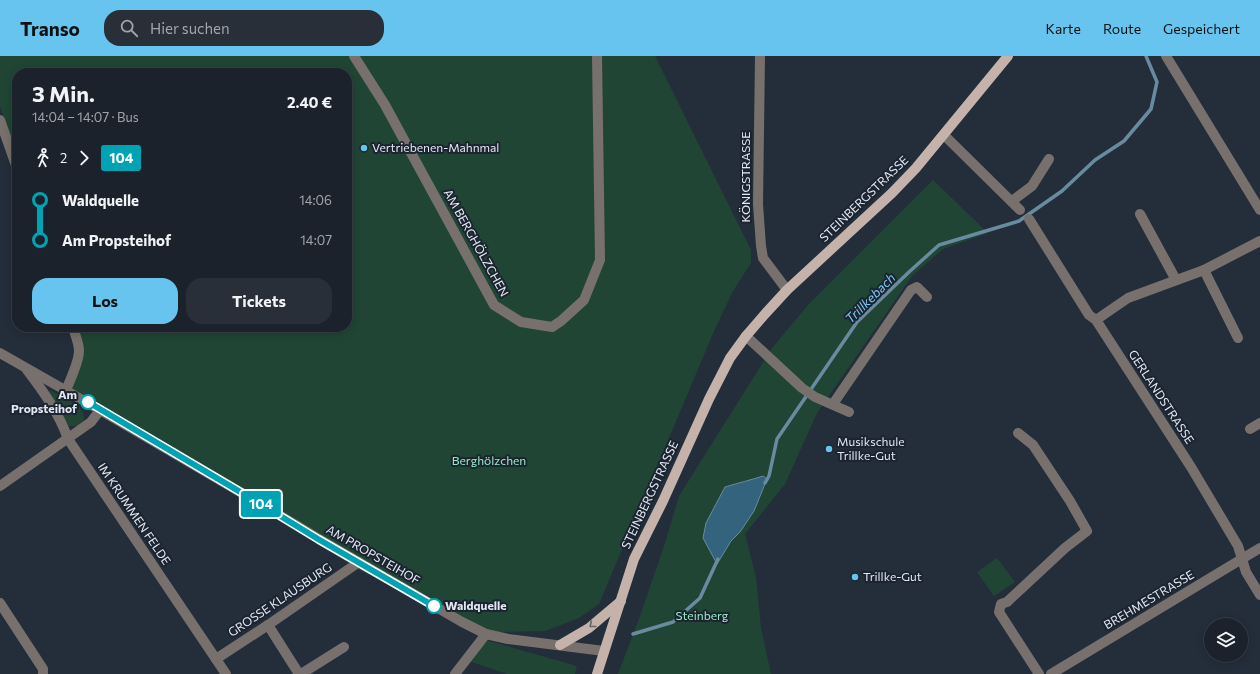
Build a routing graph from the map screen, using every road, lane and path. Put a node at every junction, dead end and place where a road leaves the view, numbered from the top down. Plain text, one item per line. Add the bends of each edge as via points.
1 (354, 56) edge
2 (597, 56) edge
3 (760, 56) edge
4 (1008, 56) edge
5 (1166, 56) edge
6 (0, 120) edge
7 (944, 135) junction
8 (12, 154) edge
9 (1049, 159) dead end
10 (1012, 202) junction
11 (1020, 210) dead end
12 (1260, 210) edge
13 (1140, 214) dead end
14 (1029, 219) dead end
15 (1260, 241) edge
16 (1204, 270) junction
17 (1176, 280) junction
18 (787, 290) junction
19 (927, 297) dead end
20 (1096, 320) junction
21 (75, 332) edge
22 (746, 336) junction
23 (1238, 338) dead end
24 (0, 353) edge
25 (25, 367) junction
26 (66, 390) junction
27 (833, 404) junction
28 (100, 410) junction
29 (848, 412) dead end
30 (1260, 423) edge
31 (1250, 429) dead end
32 (1018, 433) dead end
33 (68, 439) junction
34 (0, 486) edge
35 (1260, 548) edge
36 (1242, 560) junction
37 (359, 562) junction
38 (1260, 595) edge
39 (621, 601) junction
40 (0, 603) edge
41 (268, 625) junction
42 (486, 634) junction
43 (560, 645) junction
44 (344, 647) dead end
45 (604, 651) junction
46 (216, 660) junction
47 (43, 674) edge
48 (226, 674) edge
49 (300, 674) edge
50 (455, 674) edge
51 (597, 674) edge
52 (1039, 674) edge
53 (1051, 674) edge

1 - 2 street, AM BERGHÖLZCHEN via 385,105 494,304 521,322 552,327 584,300 600,260
3 - 18 street, KÖNIGSTRASSE via 760,246 763,258
4 - 7 main road, STEINBERGSTRASSE
5 - 12 street
6 - 8 street
7 - 10 street
7 - 18 main road, STEINBERGSTRASSE via 892,193
9 - 10 street via 1032,186
10 - 11 street
13 - 17 street
14 - 20 street, GERLANDSTRASSE via 1089,315
15 - 16 street
16 - 17 street
16 - 23 street
17 - 20 street via 1128,298
18 - 22 main road, STEINBERGSTRASSE
19 - 27 street via 917,287 911,290
20 - 36 street, GERLANDSTRASSE via 1191,467 1238,546
21 - 26 street via 79,352
22 - 27 street via 802,388 815,397
22 - 39 main road, STEINBERGSTRASSE via 730,358 706,405 634,559
24 - 25 street, AM PROPSTEIHOF
25 - 26 street, AM PROPSTEIHOF
25 - 33 street, IM KRUMMEN FELDE via 45,393
26 - 28 street, AM PROPSTEIHOF
27 - 29 street
28 - 33 street via 91,422
28 - 37 street, AM PROPSTEIHOF
30 - 31 street
32 - 52 street via 1033,445 1087,531 1007,602 1001,604 999,612
33 - 34 street
33 - 46 street, IM KRUMMEN FELDE
35 - 36 street, BREHMESTRASSE
36 - 38 street, GERLANDSTRASSE
36 - 53 street, BREHMESTRASSE
37 - 41 street, GROSSE KLAUSBURG
37 - 42 street, AM PROPSTEIHOF
39 -> 43 main road via 589,628
39 - 45 main road, STEINBERGSTRASSE
40 - 47 street via 43,669
41 - 46 street, GROSSE KLAUSBURG
41 - 49 street
42 - 43 street, AM PROPSTEIHOF
42 - 50 street
43 - 45 street, AM PROPSTEIHOF
44 - 49 street
45 - 51 main road, STEINBERGSTRASSE
46 - 48 street, IM KRUMMEN FELDE

